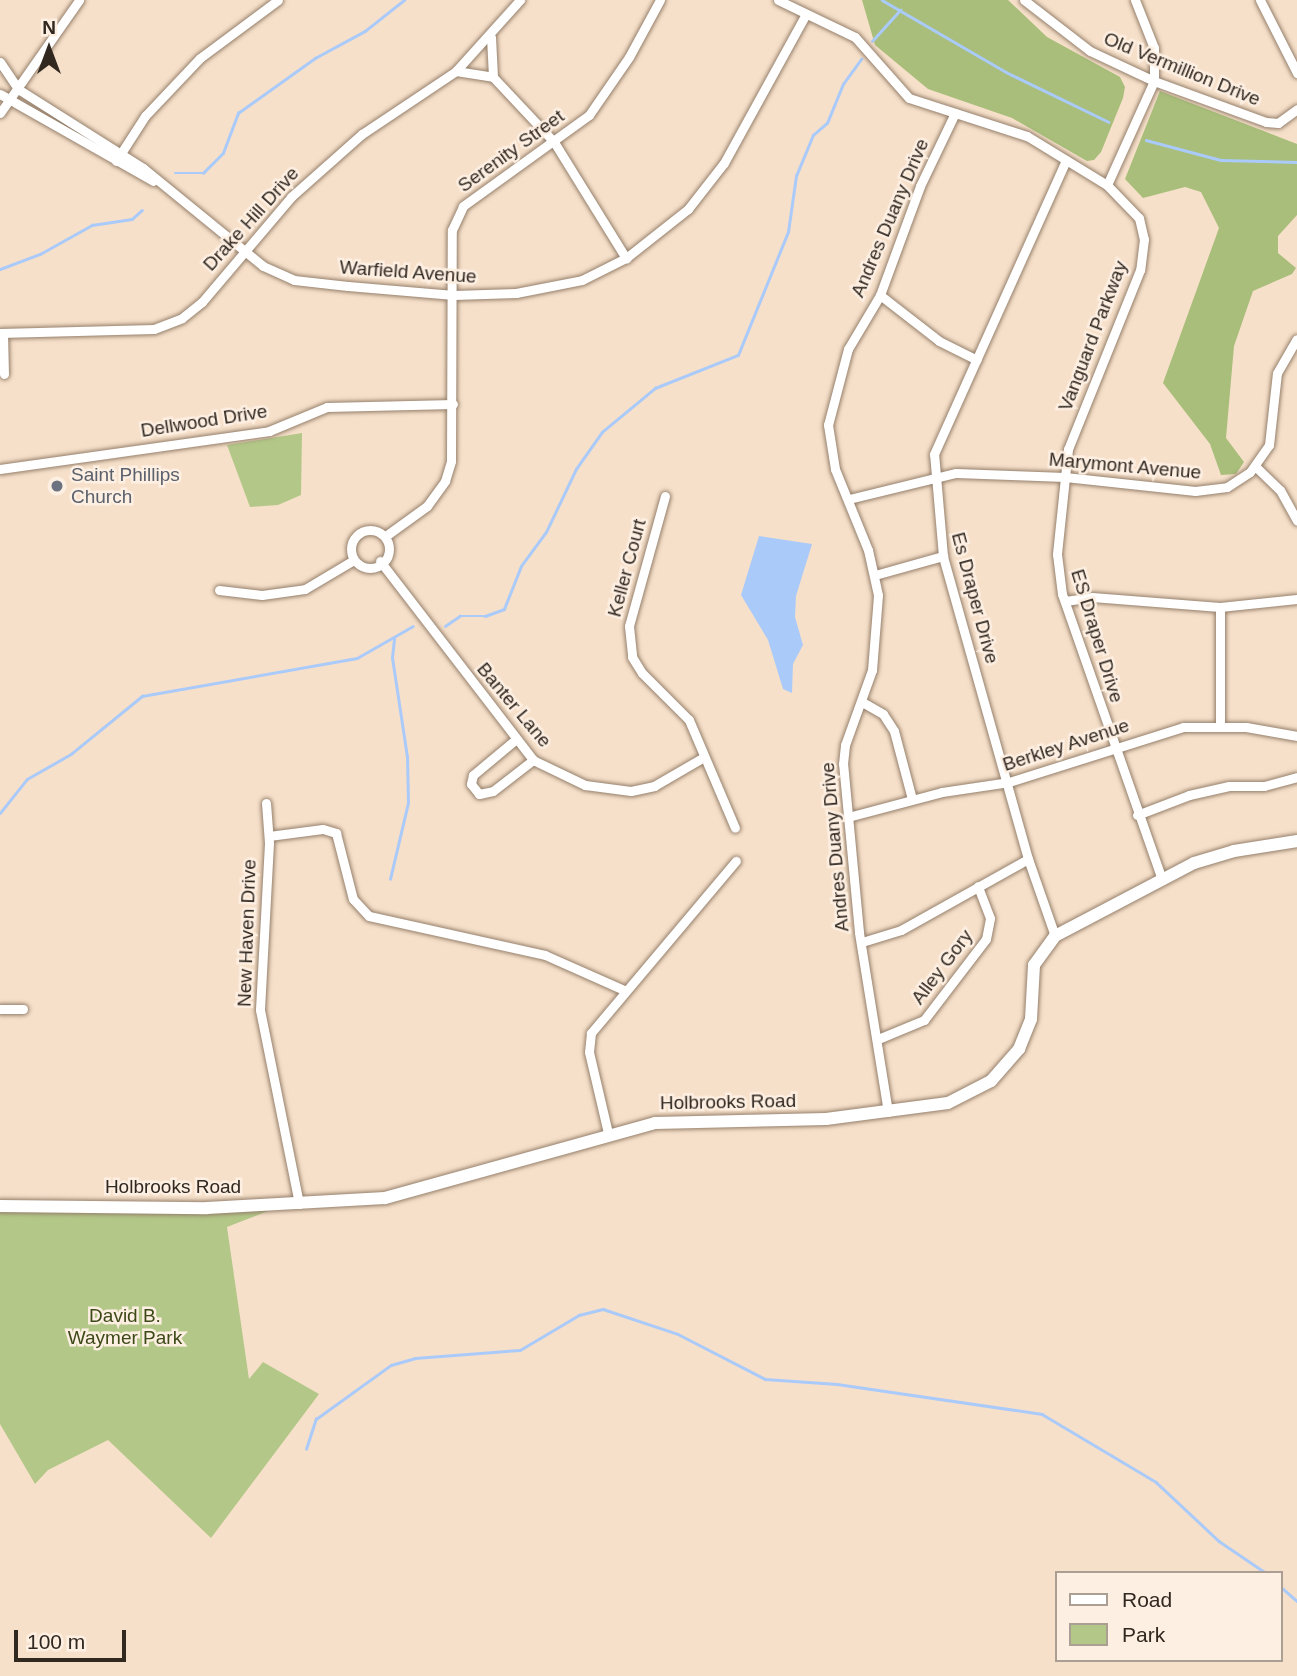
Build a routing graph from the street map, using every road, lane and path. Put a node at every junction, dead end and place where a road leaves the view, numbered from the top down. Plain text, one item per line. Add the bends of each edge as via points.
1 (79, 0) edge
2 (278, 0) edge
3 (520, 0) edge
4 (660, 0) edge
5 (778, 0) edge
6 (1024, 0) edge
7 (1135, 0) edge
8 (1260, 0) edge
9 (806, 14) junction
10 (491, 35) junction
11 (0, 62) edge
12 (456, 71) junction
13 (1297, 73) edge
14 (493, 77) junction
15 (1154, 80) junction
16 (18, 89) junction
17 (0, 94) edge
18 (9, 101) junction
19 (1297, 109) edge
20 (0, 113) edge
21 (955, 113) junction
22 (554, 142) junction
23 (119, 157) junction
24 (1066, 160) junction
25 (1107, 185) junction
26 (243, 253) junction
27 (626, 258) junction
28 (454, 295) junction
29 (880, 295) junction
30 (1, 333) edge
31 (1297, 339) edge
32 (977, 360) junction
33 (4, 374) dead end
34 (453, 404) junction
35 (1256, 467) junction
36 (0, 469) edge
37 (935, 476) junction
38 (1065, 477) junction
39 (665, 496) dead end
40 (849, 499) junction
41 (1297, 521) edge
42 (387, 535) junction
43 (943, 556) junction
44 (352, 561) junction
45 (380, 561) junction
46 (875, 575) junction
47 (219, 590) dead end
48 (1297, 599) edge
49 (1065, 601) junction
50 (1220, 607) junction
51 (864, 703) junction
52 (1220, 725) junction
53 (1297, 736) edge
54 (515, 740) junction
55 (1113, 748) junction
56 (704, 757) junction
57 (533, 760) junction
58 (1297, 777) edge
59 (1009, 782) junction
60 (912, 799) junction
61 (266, 803) dead end
62 (1137, 815) junction
63 (848, 817) junction
64 (735, 828) dead end
65 (269, 836) junction
66 (1297, 841) edge
67 (1028, 859) junction
68 (736, 861) dead end
69 (1162, 879) junction
70 (978, 886) junction
71 (1055, 936) junction
72 (862, 942) junction
73 (624, 990) junction
74 (0, 1009) edge
75 (23, 1009) dead end
76 (878, 1039) junction
77 (888, 1112) junction
78 (608, 1133) junction
79 (299, 1204) junction
80 (0, 1206) edge

1 - 16 street
2 - 23 street via 200,58 145,116
3 - 10 street, Drake Hill Drive
4 - 22 street, Serenity Street via 629,57 589,115
5 - 9 street, Vanguard Parkway
6 - 15 street, Old Vermillion Drive via 1090,51
7 - 15 street via 1154,48
8 - 13 street
9 - 21 street, Vanguard Parkway via 855,37 909,98
9 - 27 street, Warfield Avenue via 724,163 688,209
10 - 12 street, Drake Hill Drive
10 - 14 street
11 - 16 street, Warfield Avenue
12 - 14 street
12 - 26 street, Drake Hill Drive via 362,134 323,167
14 - 22 street
15 - 19 street, Old Vermillion Drive via 1266,122 1278,123
15 - 25 street
16 - 18 street
16 - 23 street, Warfield Avenue
17 - 18 street, Warfield Avenue
18 - 20 street
18 - 23 street, Warfield Avenue
21 - 24 street, Vanguard Parkway via 1027,136
21 - 29 street, Andres Duany Drive via 920,186
22 - 27 street
22 - 28 street, Serenity Street via 463,206 452,230
23 - 26 street, Warfield Avenue via 158,182
24 - 25 street, Vanguard Parkway
24 - 32 street, Es Draper Drive
25 - 38 street, Vanguard Parkway via 1139,218 1142,260 1068,449
26 - 28 street, Warfield Avenue via 295,280
26 - 30 street, Drake Hill Drive via 202,302 182,318 155,329
27 - 28 street, Warfield Avenue via 550,289
28 - 34 street, Serenity Street
29 - 32 street via 939,341
29 - 40 street, Andres Duany Drive via 848,349 830,409 832,450
30 - 33 street
31 - 35 street via 1280,363 1271,437
32 - 37 street, Es Draper Drive via 938,441
34 - 36 street, Dellwood Drive via 327,407 269,431
34 - 42 street, Serenity Street via 451,461 445,481 427,506
35 - 38 street, Marymont Avenue via 1227,486 1206,491
35 - 41 street via 1280,491
37 - 38 street, Marymont Avenue
37 - 40 street, Marymont Avenue
37 - 43 street, Es Draper Drive
38 - 49 street, ES Draper Drive via 1057,554
39 - 56 street, Keller Court via 628,634 642,673 689,720
40 - 46 street, Andres Duany Drive
42 - 44 street, Serenity Street via 372,530 359,537 350,552
42 - 45 street via 390,549
43 - 46 street
43 - 59 street, Es Draper Drive
44 - 45 street via 363,567
44 - 47 street via 305,589 262,595
45 - 54 street, Banter Lane
46 - 51 street, Andres Duany Drive via 877,640
48 - 50 street
49 - 50 street via 1092,597
49 - 55 street, ES Draper Drive
50 - 52 street
51 - 60 street via 883,714 894,731
51 - 63 street, Andres Duany Drive via 845,745
52 - 53 street, Berkley Avenue
52 - 55 street, Berkley Avenue via 1183,727
54 - 57 street, Banter Lane
54 - 57 street via 472,775 471,784 479,793 493,791
55 - 59 street, Berkley Avenue
55 - 62 street, ES Draper Drive
56 - 57 street, Banter Lane via 654,786 631,791 585,785
56 - 64 street, Keller Court
58 - 62 street via 1189,795
59 - 60 street, Berkley Avenue
59 - 67 street, Es Draper Drive
60 - 63 street, Berkley Avenue
61 - 65 street
62 - 69 street, ES Draper Drive
63 - 72 street, Andres Duany Drive
65 - 73 street, New Haven Drive via 323,829 336,834 353,899 369,916 545,955
65 - 79 street, New Haven Drive via 260,1010
66 - 69 street, Holbrooks Road via 1222,853
67 - 70 street
67 - 71 street, Es Draper Drive
68 - 73 street
69 - 71 street, Holbrooks Road
70 - 72 street via 901,930
70 - 76 street, Alley Gory via 990,918 986,939 924,1020
71 - 77 street, Holbrooks Road via 1034,965 1027,1032 1002,1071 961,1100
72 - 76 street, Andres Duany Drive
73 - 78 street via 594,1027 588,1042
74 - 75 street
76 - 77 street, Andres Duany Drive
77 - 78 street, Holbrooks Road via 806,1120 683,1120
78 - 79 street, Holbrooks Road via 404,1194
79 - 80 street, Holbrooks Road

